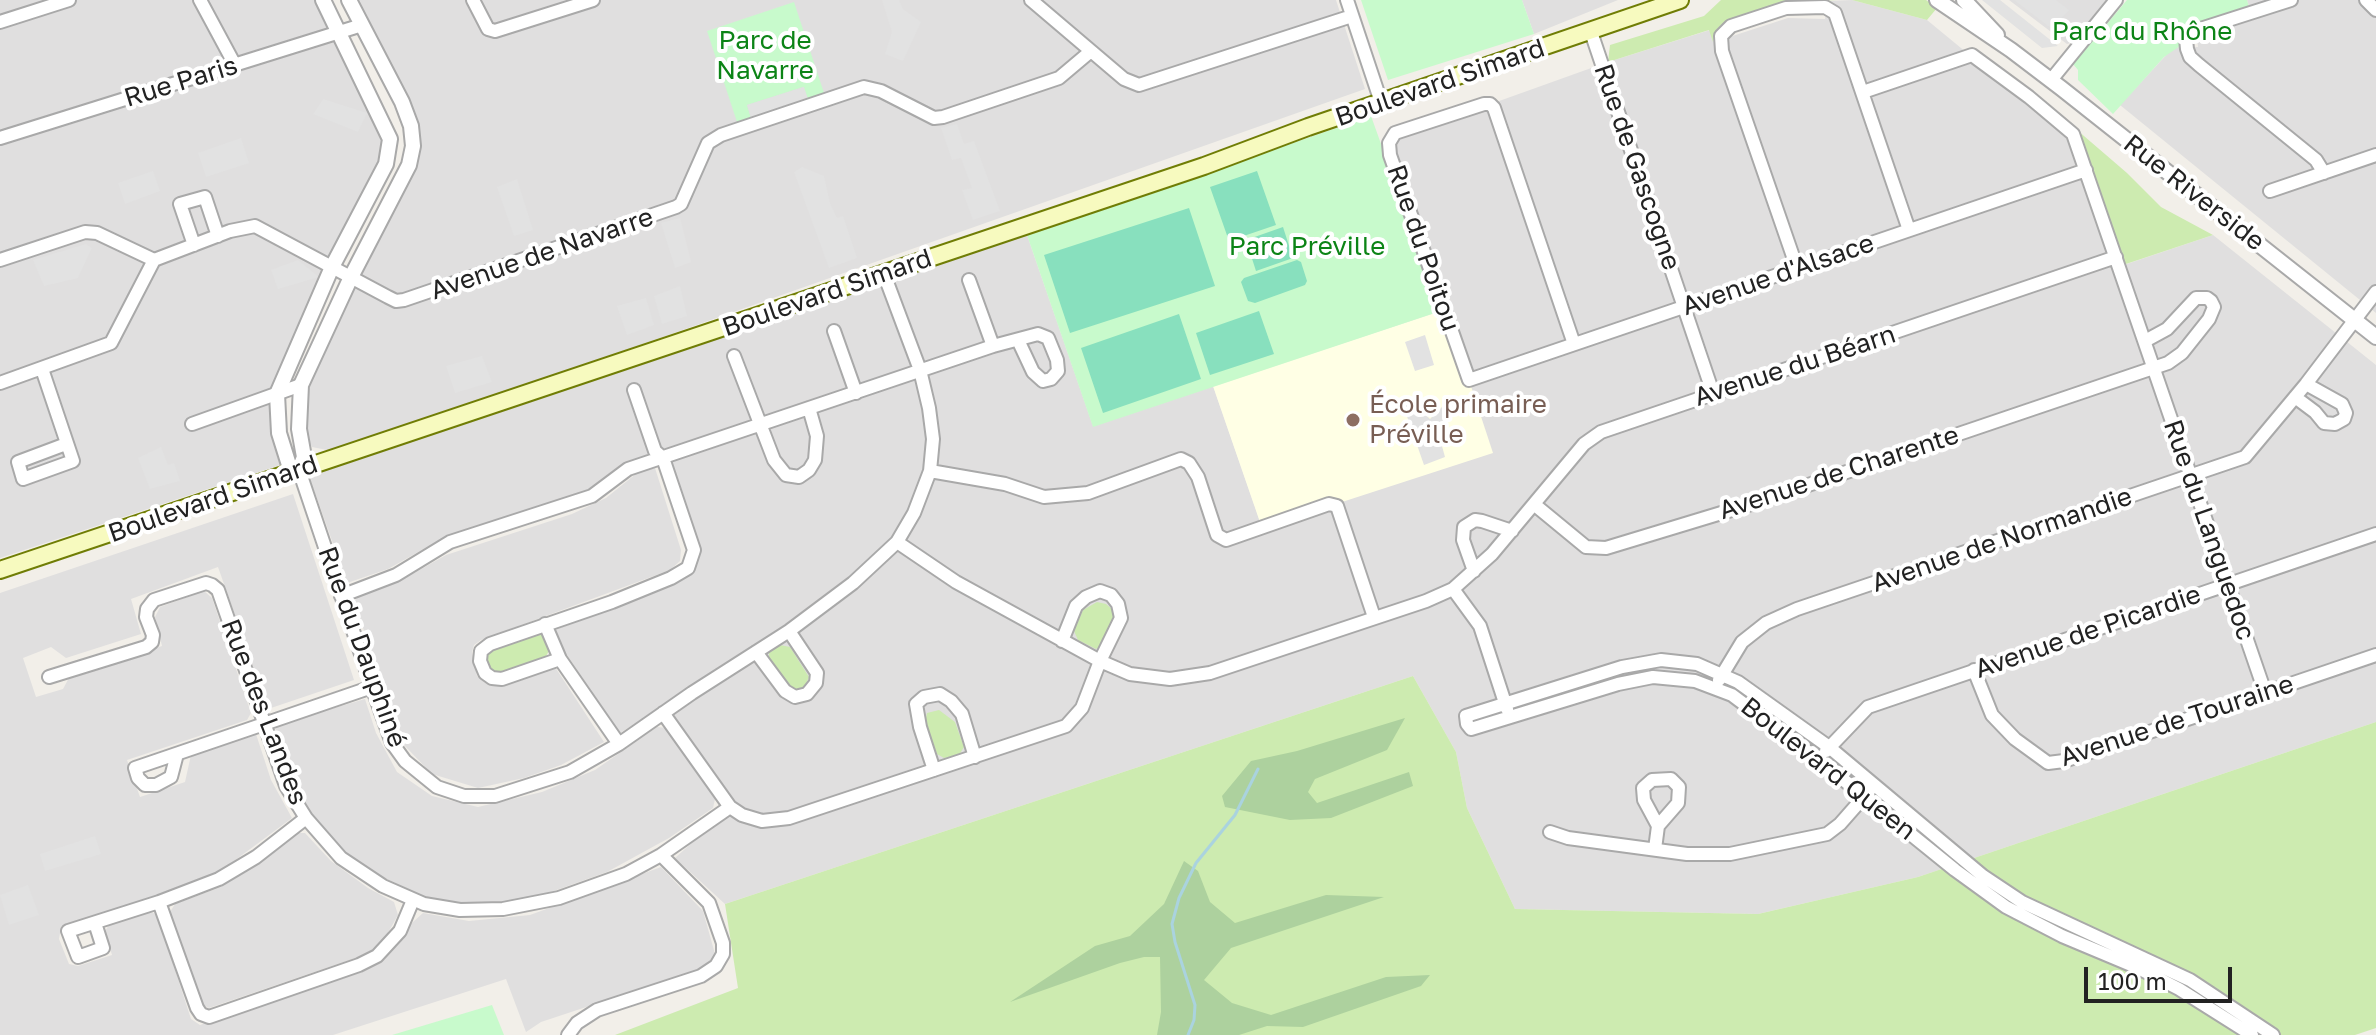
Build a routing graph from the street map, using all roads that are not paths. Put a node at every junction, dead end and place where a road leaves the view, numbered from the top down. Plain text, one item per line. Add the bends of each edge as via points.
1 (69, 0) edge
2 (200, 0) edge
3 (323, 0) edge
4 (349, 0) edge
5 (473, 0) edge
6 (593, 0) edge
7 (1031, 0) edge
8 (1347, 0) edge
9 (1680, 0) edge
10 (1937, 0) edge
11 (1964, 0) edge
12 (2116, 0) edge
13 (2291, 0) edge
14 (2366, 0) edge
15 (1658, 4) edge
16 (2376, 10) edge
17 (1352, 16) junction
18 (0, 22) edge
19 (362, 25) junction
20 (1591, 32) junction
21 (340, 33) junction
22 (2011, 50) junction
23 (1091, 51) junction
24 (235, 65) junction
25 (2051, 80) junction
26 (1863, 92) junction
27 (1381, 102) junction
28 (0, 138) edge
29 (2376, 155) edge
30 (2086, 170) junction
31 (2324, 173) junction
32 (2270, 191) dead end
33 (1909, 230) junction
34 (218, 236) junction
35 (194, 245) junction
36 (2116, 257) junction
37 (0, 260) edge
38 (154, 260) junction
39 (332, 267) junction
40 (1797, 268) junction
41 (884, 274) junction
42 (351, 277) junction
43 (969, 280) dead end
44 (2376, 292) edge
45 (1684, 307) junction
46 (2355, 320) junction
47 (834, 331) dead end
48 (2376, 337) edge
49 (1018, 340) dead end
50 (2145, 341) junction
51 (1574, 344) junction
52 (993, 346) junction
53 (734, 356) dead end
54 (2154, 367) junction
55 (42, 369) junction
56 (920, 370) junction
57 (1469, 380) joint
58 (0, 383) edge
59 (2306, 384) junction
60 (301, 385) junction
61 (634, 390) dead end
62 (856, 393) junction
63 (1713, 393) junction
64 (277, 394) junction
65 (2295, 397) junction
66 (809, 408) junction
67 (192, 424) dead end
68 (760, 425) junction
69 (66, 444) dead end
70 (663, 458) junction
71 (299, 470) junction
72 (930, 471) junction
73 (2190, 476) junction
74 (1535, 505) junction
75 (1512, 531) junction
76 (2376, 534) edge
77 (897, 542) junction
78 (0, 570) edge
79 (1474, 571) junction
80 (2228, 584) junction
81 (1453, 589) junction
82 (341, 596) junction
83 (1374, 617) junction
84 (545, 624) junction
85 (789, 631) junction
86 (1062, 641) junction
87 (756, 652) junction
88 (2376, 655) edge
89 (560, 659) junction
90 (1100, 661) junction
91 (1974, 670) junction
92 (1721, 675) junction
93 (49, 677) dead end
94 (372, 687) junction
95 (1714, 688) junction
96 (2265, 692) junction
97 (1505, 702) junction
98 (663, 713) junction
99 (1509, 716) junction
100 (264, 724) junction
101 (619, 744) junction
102 (1829, 747) junction
103 (177, 754) dead end
104 (975, 757) junction
105 (1819, 760) junction
106 (934, 770) junction
107 (1869, 790) junction
108 (730, 807) junction
109 (306, 818) junction
110 (1658, 826) dead end
111 (1550, 832) dead end
112 (1655, 849) junction
113 (661, 855) junction
114 (1959, 865) junction
115 (413, 900) junction
116 (159, 902) junction
117 (95, 923) dead end
118 (568, 1035) edge
119 (2252, 1035) edge
120 (2273, 1035) edge

1 - 18 street
2 - 24 street
3 - 21 street
4 - 19 street
5 - 6 street via 488,29 495,31
7 - 23 street
8 - 17 street
9 - 15 main road, Boulevard Simard
10 - 22 street, Rue Riverside
11 - 22 street, Rue Riverside
12 - 25 street
13 - 31 street via 2199,28 2186,44 2190,57 2316,160
14 - 16 street
15 - 20 main road, Boulevard Simard
17 - 23 street via 1139,85
17 - 27 street
19 - 21 street, Rue Paris
19 - 42 street via 402,102 413,146 409,165
20 - 27 main road, Boulevard Simard
20 - 45 street, Rue de Gascogne
21 - 24 street, Rue Paris
21 - 39 street via 390,139 386,164
22 - 25 street, Rue Riverside
23 - 42 street, Avenue de Navarre via 1059,78 943,117 934,118 864,87 721,135 708,143 681,204 664,213 404,300
24 - 28 street, Rue Paris
25 - 46 street, Rue Riverside
26 - 30 street, Rue du Languedoc via 1972,55 2068,127
26 - 33 street
26 - 40 street via 1835,13 1825,7 1786,8 1731,26 1721,36
27 - 41 main road, Boulevard Simard
29 - 31 street
30 - 33 street, Avenue d'Alsace
30 - 36 street, Rue du Languedoc
31 - 32 street
33 - 40 street, Avenue d'Alsace
34 - 35 street, Avenue de Navarre
34 - 35 street via 205,197 180,204
34 - 39 street, Avenue de Navarre via 255,226
35 - 38 street, Avenue de Navarre
36 - 50 street, Rue du Languedoc
36 - 63 street, Avenue du Béarn
37 - 38 street via 85,232
38 - 55 street via 111,343
39 - 42 street, Avenue de Navarre
39 - 64 street
40 - 45 street, Avenue d'Alsace
41 - 56 street, Rue du Dauphiné
41 - 71 main road, Boulevard Simard
42 - 60 street
43 - 52 street
44 - 46 street, Avenue de Normandie
45 - 51 street, Avenue d'Alsace
45 - 63 street, Rue de Gascogne
46 - 48 street, Rue Riverside
46 - 59 street, Avenue de Normandie
47 - 62 street
49 - 52 street
50 - 54 street, Rue du Languedoc
50 - 54 street via 2167,329 2196,298 2211,301 2213,313 2182,353
51 - 57 street, Avenue d'Alsace
51 - 57 street, Rue du Poitou via 1494,108 1484,104 1401,131 1391,138 1390,155
52 - 56 street
53 - 68 street
54 - 73 street, Rue du Languedoc
54 - 74 street, Avenue de Charente via 1606,548 1586,547
55 - 58 street
55 - 69 street
56 - 62 street
56 - 72 street, Rue du Dauphiné via 933,439
59 - 65 street, Avenue de Normandie
59 - 65 street via 2342,404 2344,419 2324,423
60 - 64 street
60 - 71 street via 304,457
61 - 70 street via 655,451
62 - 66 street
63 - 74 street, Avenue du Béarn via 1593,437
64 - 67 street
64 - 71 street via 279,433 289,465
65 - 73 street, Avenue de Normandie via 2249,454
66 - 68 street
66 - 68 street via 817,436 815,460 799,477 786,475 774,460
68 - 70 street
70 - 82 street via 628,469 592,496 450,542 396,575
70 - 84 street via 694,550 688,568
71 - 78 main road, Boulevard Simard
71 - 82 street, Rue du Dauphiné
72 - 77 street, Rue du Dauphiné
72 - 83 street via 1005,484 1044,497 1088,493 1181,459 1198,477 1217,535 1226,540 1329,504 1337,506
73 - 80 street, Rue du Languedoc
73 - 92 street, Avenue de Normandie via 1797,609 1742,642
74 - 75 street, Avenue du Béarn
75 - 79 street, Avenue du Béarn
75 - 79 street via 1475,520 1464,527
76 - 80 street, Avenue de Picardie
77 - 85 street, Rue du Dauphiné
77 - 86 street, Avenue du Béarn
79 - 81 street, Avenue du Béarn
80 - 91 street, Avenue de Picardie
80 - 96 street, Rue du Languedoc
81 - 83 street, Avenue du Béarn
81 - 97 street via 1480,626
82 - 94 street, Rue du Dauphiné
83 - 90 street, Avenue du Béarn via 1210,673 1170,679 1130,674
84 - 89 street
84 - 89 street via 481,651 485,673 502,679
85 - 87 street, Rue du Dauphiné
85 - 87 street via 817,673 807,694 795,697 785,691
86 - 90 street, Avenue du Béarn
86 - 90 street via 1076,606 1100,591 1111,595 1121,618
87 - 98 street, Rue du Dauphiné
88 - 96 street, Avenue de Touraine
89 - 101 street
90 - 104 street via 1082,708 1066,726
91 - 96 street, Avenue de Touraine via 1992,715 2048,763
91 - 102 street, Avenue de Picardie via 1868,707
92 - 95 street, Avenue de Normandie
92 - 97 street, Boulevard Queen via 1697,664 1661,660
92 - 102 street, Boulevard Queen
93 - 100 street, Rue des Landes via 146,647 153,635 147,609 154,600 206,583 218,590
94 - 100 street
94 - 101 street, Rue du Dauphiné via 392,743 405,761 437,787 464,796 495,796 570,772
95 - 99 street, Boulevard Queen via 1653,677
95 - 105 street, Boulevard Queen via 1732,695
97 - 99 street
97 - 99 street, Boulevard Queen via 1466,716 1467,724 1471,729
98 - 101 street, Rue du Dauphiné
98 - 108 street
100 - 103 street
100 - 109 street, Rue des Landes via 286,786
102 - 105 street, Avenue de Picardie
102 - 107 street, Boulevard Queen
104 - 106 street
104 - 106 street via 962,714 951,701 940,694 924,697 916,704
105 - 107 street, Boulevard Queen
106 - 108 street via 789,818 762,821
107 - 112 street via 1840,824 1816,837 1714,855
107 - 114 street, Boulevard Queen
108 - 113 street, Rue des Landes
109 - 115 street, Rue des Landes via 341,858
109 - 116 street via 219,879
110 - 112 street
111 - 112 street
113 - 115 street, Rue des Landes via 559,898 503,909 460,910
113 - 118 street via 709,903 723,954 701,976 597,1010
114 - 119 street, Boulevard Queen via 2030,921 2179,989
114 - 120 street, Boulevard Queen via 2022,902 2190,980
115 - 116 street via 400,931 377,956 209,1017 197,1008
116 - 117 street

